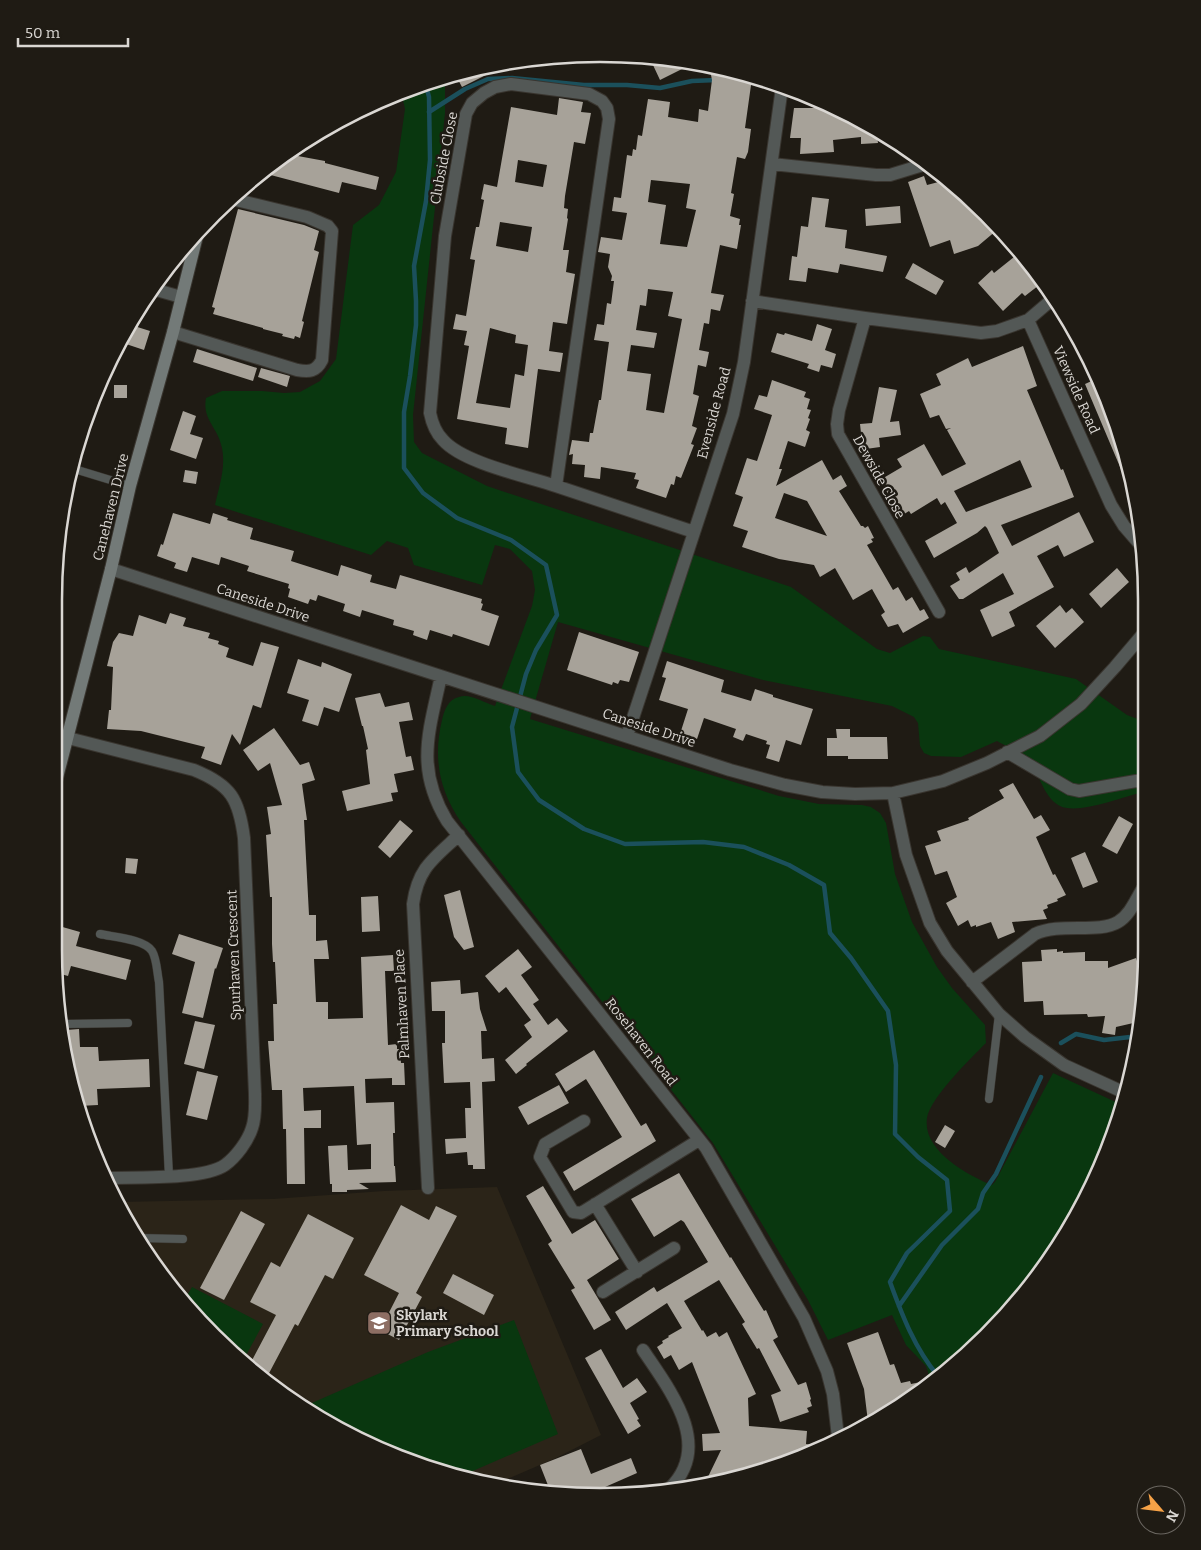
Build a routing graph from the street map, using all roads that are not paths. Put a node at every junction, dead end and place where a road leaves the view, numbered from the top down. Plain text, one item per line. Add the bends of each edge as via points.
1 (781, 94) edge
2 (772, 164) junction
3 (918, 167) edge
4 (241, 201) edge
5 (194, 249) edge
6 (161, 291) edge
7 (181, 297) junction
8 (752, 300) junction
9 (1048, 303) edge
10 (865, 318) junction
11 (1028, 320) junction
12 (173, 332) junction
13 (79, 470) edge
14 (130, 486) junction
15 (556, 486) junction
16 (694, 532) junction
17 (1135, 538) edge
18 (111, 569) junction
19 (939, 612) dead end
20 (1138, 640) edge
21 (441, 676) junction
22 (627, 736) junction
23 (68, 738) junction
24 (1007, 752) junction
25 (62, 760) edge
26 (1138, 781) edge
27 (893, 793) junction
28 (459, 835) junction
29 (1138, 895) edge
30 (100, 934) dead end
31 (972, 982) junction
32 (999, 1014) junction
33 (128, 1023) dead end
34 (68, 1024) edge
35 (1120, 1090) edge
36 (989, 1099) dead end
37 (584, 1121) dead end
38 (699, 1140) junction
39 (169, 1176) junction
40 (114, 1178) edge
41 (428, 1188) dead end
42 (595, 1204) junction
43 (147, 1238) edge
44 (183, 1238) dead end
45 (674, 1248) dead end
46 (637, 1272) junction
47 (603, 1292) dead end
48 (643, 1350) dead end
49 (837, 1432) edge
50 (674, 1482) edge

1 - 2 street, Evenside Road
2 - 3 street via 876,175 890,175
2 - 8 street, Evenside Road
4 - 12 street via 307,217 332,231 322,360 316,369 309,372 298,370
5 - 7 street, Canehaven Drive
6 - 7 street
7 - 12 street, Canehaven Drive
8 - 10 street
8 - 16 street, Evenside Road via 733,414
9 - 11 street
10 - 11 street via 981,333
10 - 19 street, Dewside Close via 839,410 838,434
11 - 17 street, Viewside Road via 1111,505
12 - 14 street, Canehaven Drive
13 - 14 lane
14 - 18 street, Canehaven Drive
15 - 15 street, Clubside Close via 457,452 433,426 430,413 445,236 466,114 484,92 511,84 589,94 602,101 610,119
15 - 16 street, Clubside Close
16 - 22 street, Evenside Road
18 - 21 street, Caneside Drive
18 - 23 street, Canehaven Drive
20 - 24 street, Caneside Drive via 1081,704 1040,736
21 - 22 street, Caneside Drive
21 - 28 street, Rosehaven Road via 427,742 427,770 437,803
22 - 27 street, Caneside Drive via 785,785 830,793
23 - 25 street, Canehaven Drive
23 - 39 street, Spurhaven Crescent via 194,770 213,778 226,788 241,815 255,1094 252,1128 241,1148 225,1165 212,1171
24 - 26 street via 1070,789 1079,791
24 - 27 street, Caneside Drive via 943,781
27 - 31 street via 906,855 930,923
28 - 38 street, Rosehaven Road
28 - 41 street, Palmhaven Place via 422,872 415,887 413,904
29 - 31 street via 1118,922 1103,927 1043,930
30 - 39 lane via 146,946 155,960 159,982
31 - 32 street
32 - 35 street via 1064,1065
32 - 36 lane
33 - 34 lane
37 - 42 street via 545,1144 540,1157 573,1212 581,1213
38 - 42 street
38 - 49 street, Rosehaven Road via 804,1318 827,1371
39 - 40 street, Spurhaven Crescent
42 - 46 street
43 - 44 lane
45 - 46 street
46 - 47 street
48 - 50 street via 670,1391 687,1427 686,1458

